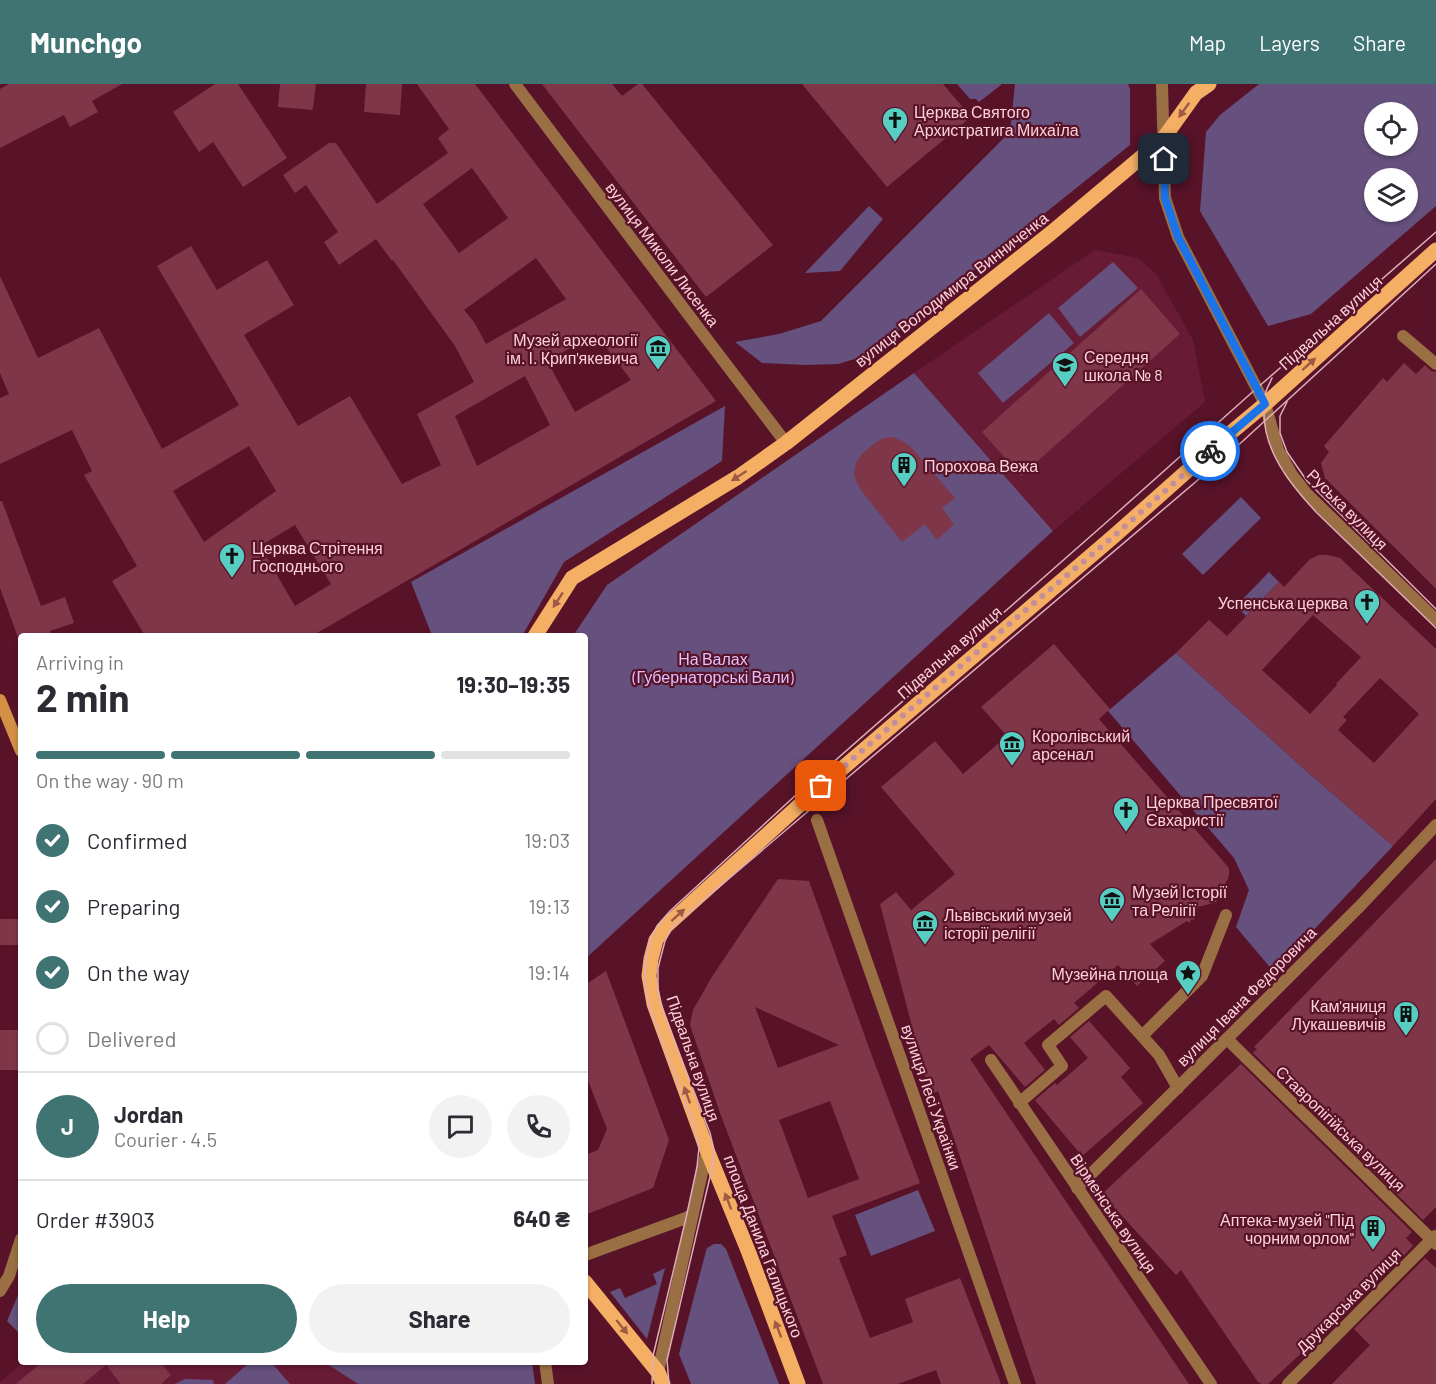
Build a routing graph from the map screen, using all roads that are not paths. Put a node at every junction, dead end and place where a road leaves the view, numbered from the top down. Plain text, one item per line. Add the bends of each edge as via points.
1 (515, 84) edge
2 (1162, 84) edge
3 (1209, 84) edge
4 (1163, 139) junction
5 (1436, 250) edge
6 (1403, 336) dead end
7 (1436, 364) edge
8 (1265, 404) junction
9 (786, 443) junction
10 (1436, 620) edge
11 (537, 633) edge
12 (0, 700) edge
13 (18, 744) edge
14 (817, 820) dead end
15 (1436, 825) edge
16 (1226, 915) dead end
17 (1142, 1036) junction
18 (1227, 1039) junction
19 (991, 1060) dead end
20 (1178, 1088) junction
21 (1019, 1103) junction
22 (707, 1150) junction
23 (1077, 1188) junction
24 (693, 1214) junction
25 (1434, 1240) edge
26 (18, 1248) edge
27 (588, 1254) edge
28 (588, 1286) edge
29 (0, 1291) edge
30 (545, 1365) edge
31 (660, 1378) edge
32 (548, 1384) edge
33 (798, 1384) edge
34 (1016, 1384) edge
35 (1211, 1384) edge
36 (1288, 1384) edge

1 - 9 street, вулиця Миколи Лисенка
2 - 4 street
3 -> 4 main road, вулиця Володимира Винниченка via 1196,93
4 - 8 street via 1165,198 1178,237
4 - 9 main road, вулиця Володимира Винниченка
8 -> 5 main road, Підвальна вулиця
6 - 7 street
8 - 10 street, Руська вулиця via 1278,450 1292,476
22 -> 8 main road, Підвальна вулиця via 654,1004 651,959 656,940 666,926 803,802
9 -> 11 main road, вулиця Володимира Винниченка via 738,477 572,578
12 - 13 main road
14 - 34 street, вулиця Лесі Українки
15 - 18 street, вулиця Івана Федоровича
16 - 17 street via 1202,976
17 - 20 street via 1159,1055
17 - 21 street via 1106,996 1047,1045 1062,1066
18 - 20 street, вулиця Івана Федоровича
18 - 25 street, Ставропігійська вулиця
19 - 21 street, Вірменська вулиця
20 - 23 street, вулиця Івана Федоровича
21 - 23 street, Вірменська вулиця
22 - 24 street, площа Данила Галицького
33 -> 22 main road, площа Данила Галицького
23 - 35 street, Вірменська вулиця
24 - 27 street
24 - 31 street, площа Данила Галицького
25 - 36 street, Друкарська вулиця
26 - 29 street
28 -> 31 main road, площа Данила Галицького
30 - 32 street

